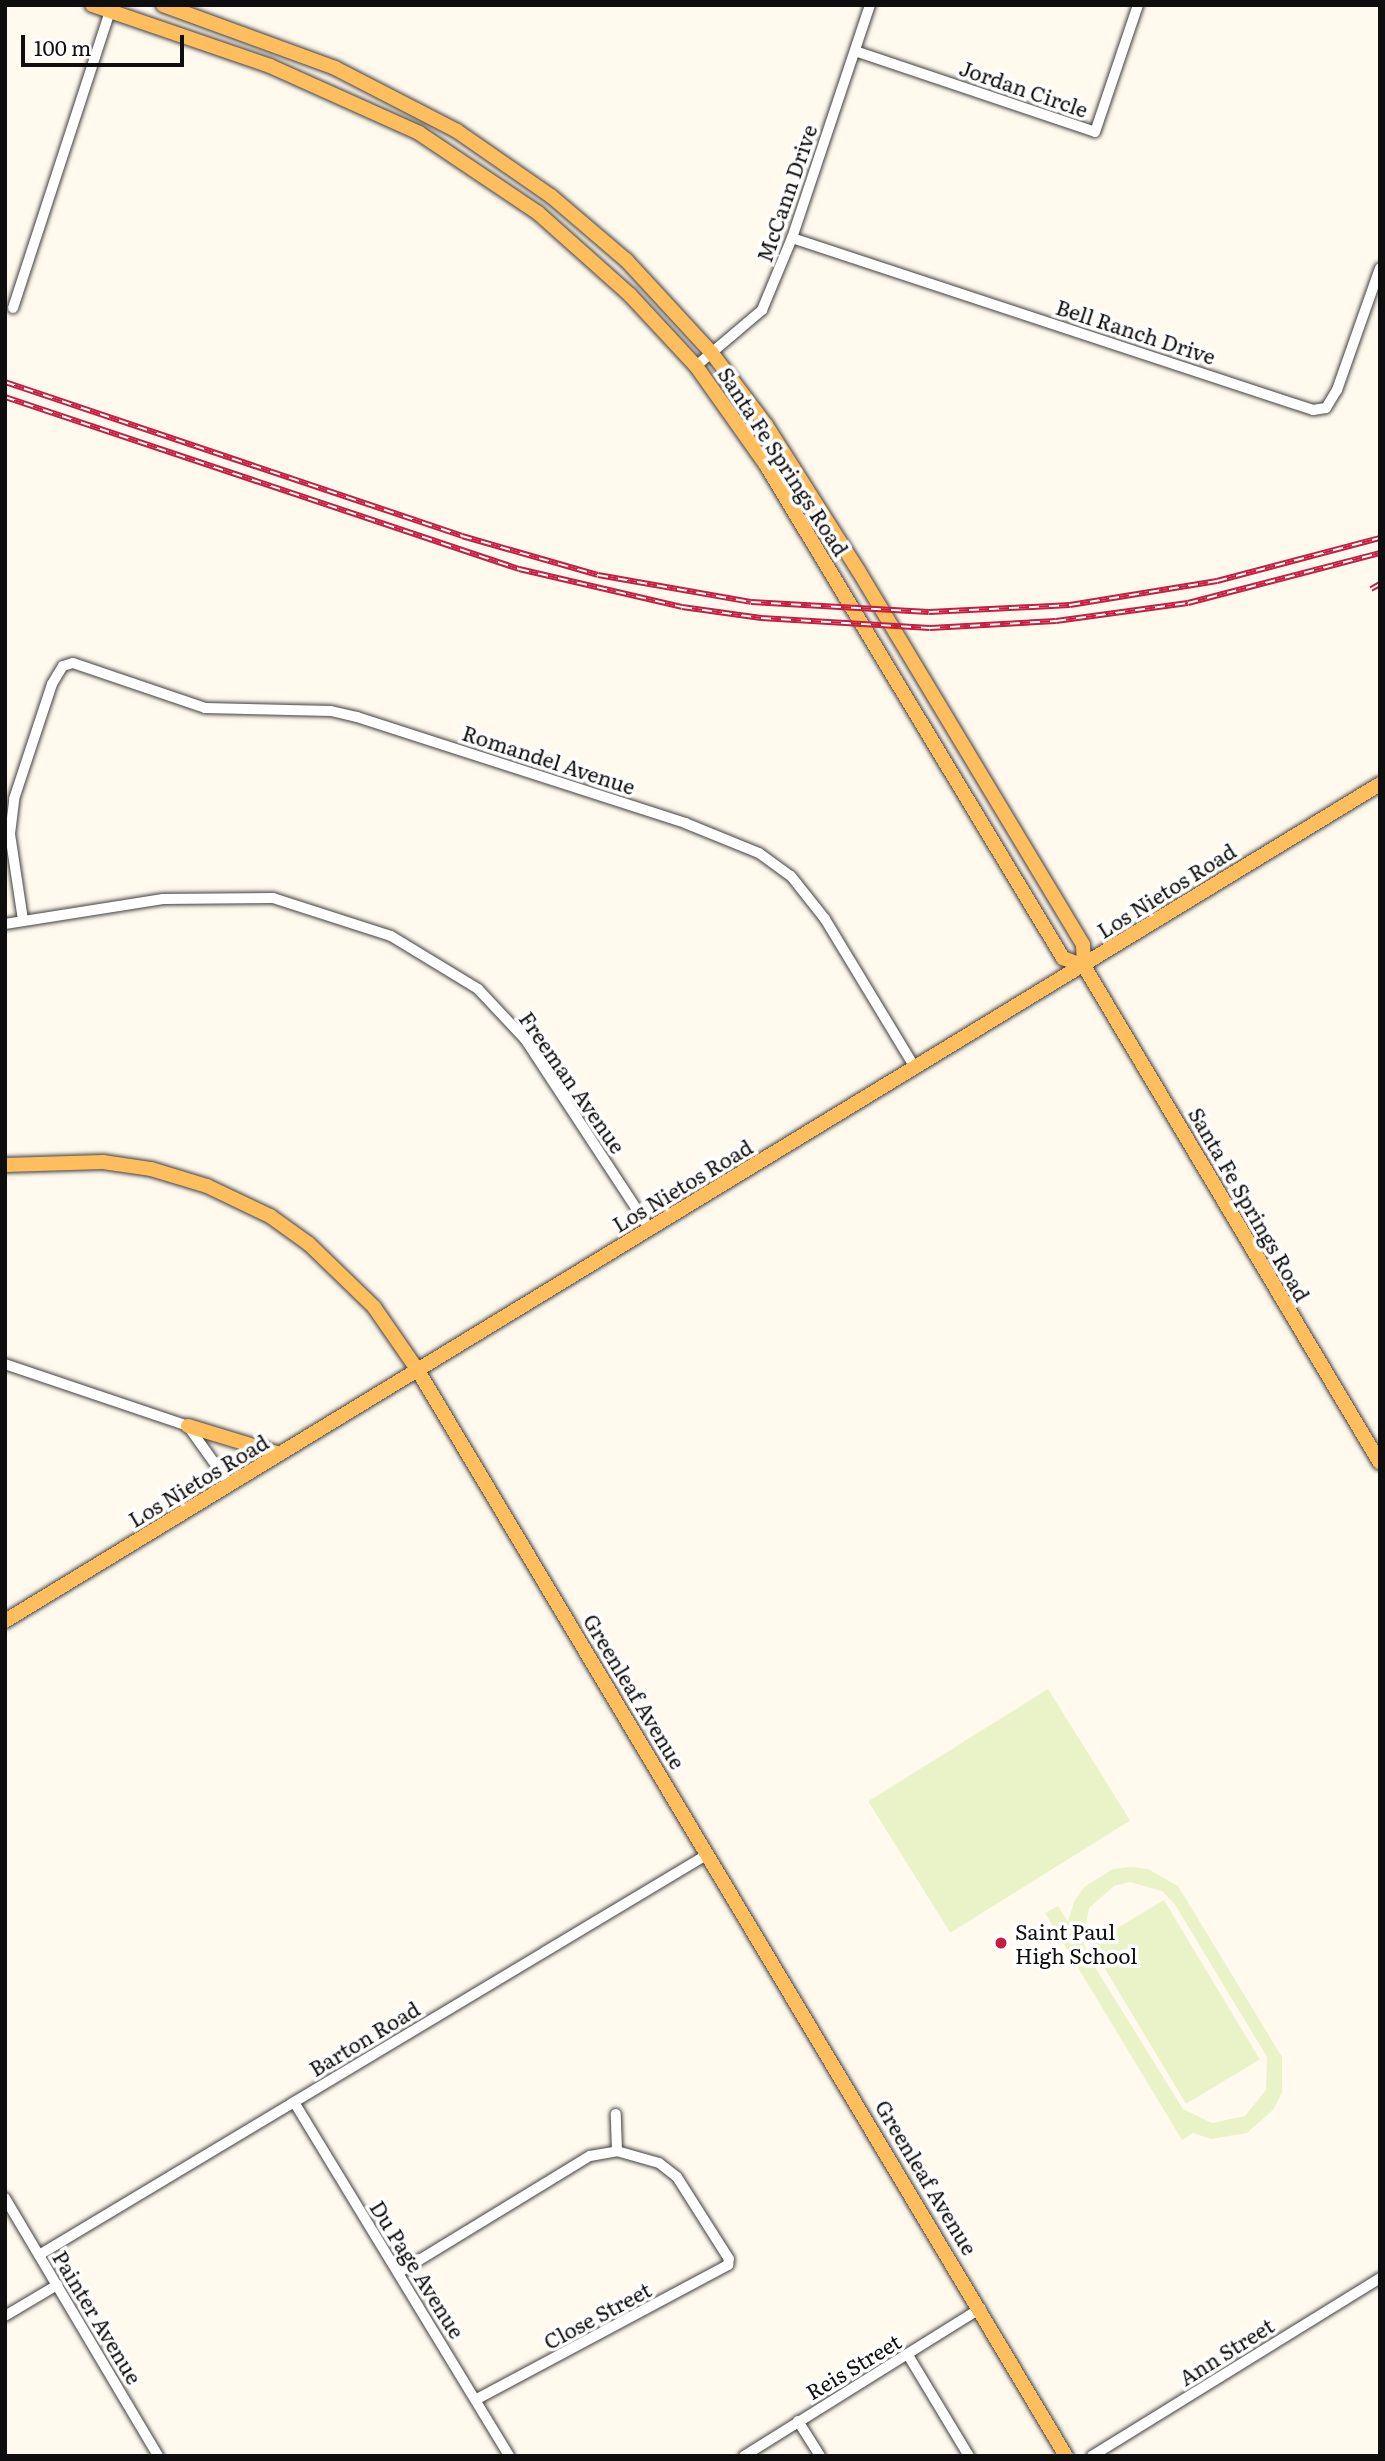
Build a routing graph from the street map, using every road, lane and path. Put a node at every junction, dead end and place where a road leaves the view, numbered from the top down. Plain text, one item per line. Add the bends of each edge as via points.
1 (92, 5) edge
2 (163, 5) edge
3 (870, 5) edge
4 (1138, 5) edge
5 (111, 8) edge
6 (855, 51) junction
7 (792, 238) junction
8 (1380, 268) edge
9 (13, 308) dead end
10 (711, 352) junction
11 (696, 366) junction
12 (1380, 784) edge
13 (1008, 822) junction
14 (991, 832) junction
15 (23, 920) junction
16 (5, 924) edge
17 (1084, 966) junction
18 (916, 1069) junction
19 (5, 1165) edge
20 (650, 1229) junction
21 (5, 1364) edge
22 (417, 1369) junction
23 (188, 1426) junction
24 (280, 1454) junction
25 (1380, 1463) edge
26 (230, 1485) junction
27 (5, 1621) edge
28 (708, 1854) junction
29 (294, 2102) junction
30 (617, 2114) dead end
31 (617, 2151) junction
32 (5, 2198) edge
33 (39, 2255) junction
34 (398, 2273) junction
35 (1380, 2278) edge
36 (57, 2285) junction
37 (981, 2308) junction
38 (5, 2316) edge
39 (908, 2355) junction
40 (477, 2399) junction
41 (798, 2421) junction
42 (152, 2454) edge
43 (509, 2456) edge
44 (744, 2456) edge
45 (820, 2456) edge
46 (969, 2456) edge
47 (1066, 2456) edge
48 (1092, 2456) edge

1 - 5 main road, Santa Fe Springs Road
2 - 10 main road, Santa Fe Springs Road via 335,68 466,137 551,196 626,260
3 - 6 street, McCann Drive
4 - 6 street, Jordan Circle via 1095,132
5 - 9 street
5 - 11 main road, Santa Fe Springs Road via 270,66 419,133 499,184 564,235 630,295
6 - 7 street, McCann Drive
7 - 8 street, Bell Ranch Drive via 1313,410 1326,408 1337,390
7 - 10 street, McCann Drive via 762,310
10 - 11 street, McCann Drive
10 - 13 main road, Santa Fe Springs Road via 804,482
11 - 14 main road, Santa Fe Springs Road via 766,465
12 - 17 main road, Los Nietos Road
13 - 14 main road
13 - 17 main road, Santa Fe Springs Road via 1083,945
14 - 17 main road, Santa Fe Springs Road via 1063,958
15 - 16 street, Freeman Avenue
15 - 18 street, Romandel Avenue via 10,834 14,799 62,666 88,667 205,708 331,711 357,717 660,815 759,853 791,876 825,919
15 - 20 street, Freeman Avenue via 163,899 273,898 391,936 478,989 525,1039
17 - 18 main road, Los Nietos Road
17 - 25 main road, Santa Fe Springs Road
18 - 20 main road, Los Nietos Road
19 - 22 main road, Greenleaf Avenue via 85,1160 151,1169 251,1206 336,1266 379,1312
20 - 22 main road, Los Nietos Road
21 - 23 street
22 - 24 main road, Los Nietos Road
22 - 28 main road, Greenleaf Avenue
23 - 24 main road
23 - 26 street
24 - 26 main road, Los Nietos Road
26 - 27 main road, Los Nietos Road
28 - 29 street, Barton Road
28 - 37 main road, Greenleaf Avenue
29 - 33 street, Barton Road
29 - 34 street, Du Page Avenue
30 - 31 street
31 - 34 street via 590,2156
31 - 40 street, Close Street via 659,2163 677,2177 729,2259 724,2268
32 - 33 street, Painter Avenue
33 - 36 street, Painter Avenue
34 - 40 street, Du Page Avenue
35 - 48 street, Ann Street
36 - 38 street
36 - 42 street, Painter Avenue
37 - 39 street, Reis Street
37 - 47 main road, Greenleaf Avenue
39 - 41 street, Reis Street
39 - 46 street
40 - 43 street, Du Page Avenue
41 - 44 street, Reis Street
41 - 45 street

